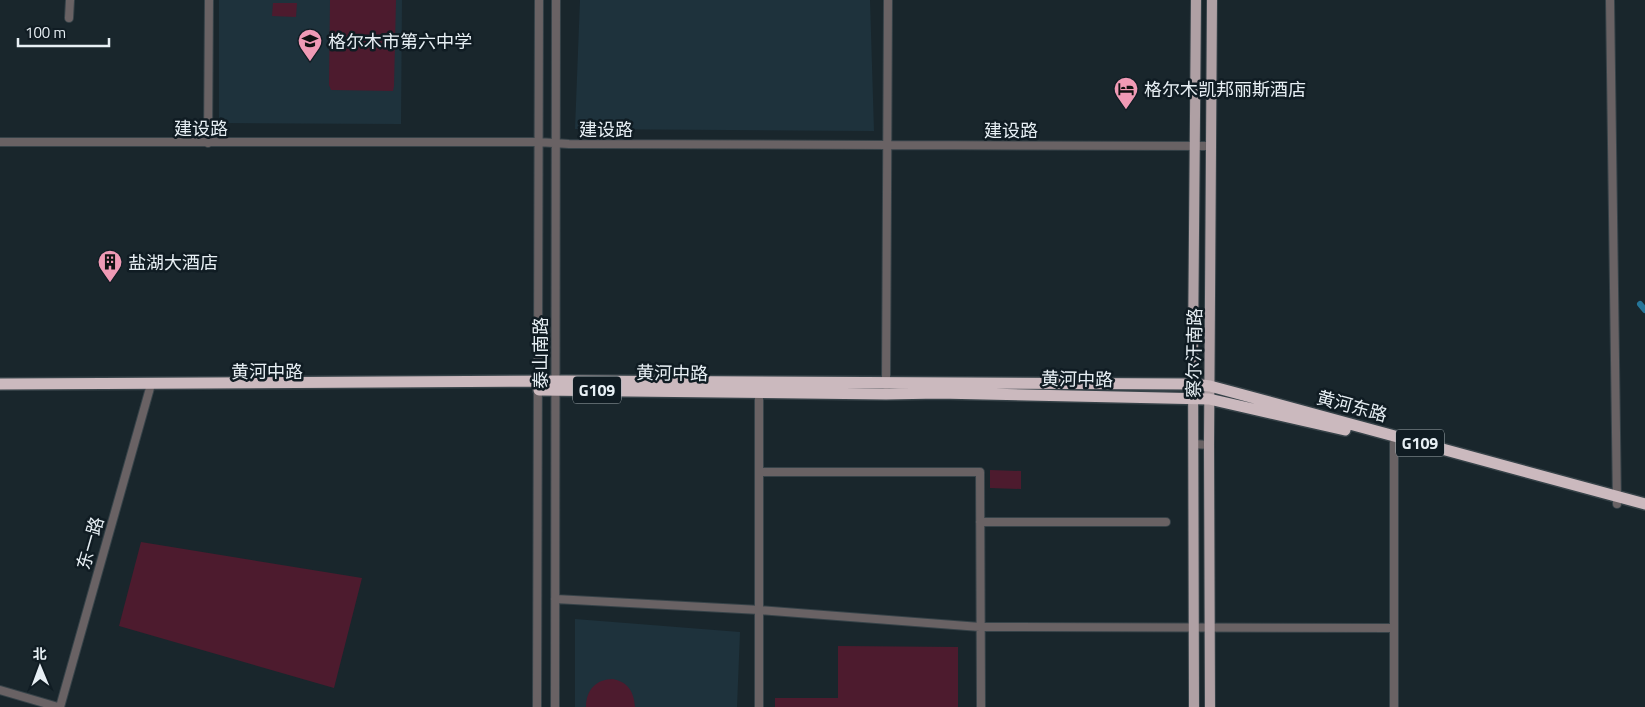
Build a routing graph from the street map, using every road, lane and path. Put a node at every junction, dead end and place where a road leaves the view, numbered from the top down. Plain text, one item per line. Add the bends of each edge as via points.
1 (70, 0) edge
2 (209, 0) edge
3 (539, 0) edge
4 (556, 0) edge
5 (888, 0) edge
6 (1196, 0) edge
7 (1212, 0) edge
8 (1610, 0) edge
9 (69, 18) dead end
10 (0, 142) edge
11 (538, 142) junction
12 (208, 143) junction
13 (557, 144) junction
14 (887, 145) junction
15 (1194, 146) junction
16 (1211, 146) junction
17 (0, 384) edge
18 (1194, 384) junction
19 (537, 386) junction
20 (555, 386) junction
21 (1210, 386) junction
22 (0, 388) edge
23 (150, 388) junction
24 (886, 389) junction
25 (759, 392) junction
26 (1194, 399) junction
27 (1209, 399) junction
28 (1394, 443) junction
29 (1194, 444) junction
30 (1209, 445) junction
31 (759, 472) junction
32 (1617, 500) junction
33 (1645, 504) edge
34 (1645, 512) edge
35 (980, 522) junction
36 (1166, 522) dead end
37 (555, 599) junction
38 (760, 610) junction
39 (980, 627) junction
40 (1194, 628) junction
41 (1210, 628) junction
42 (1394, 628) junction
43 (0, 690) edge
44 (59, 707) edge
45 (537, 707) edge
46 (555, 707) edge
47 (759, 707) edge
48 (981, 707) edge
49 (1194, 707) edge
50 (1210, 707) edge
51 (1394, 707) edge

1 - 9 street
2 - 12 street
3 - 11 street, 泰山南路
4 - 13 street, 泰山南路
5 - 14 street
6 - 15 main road, 察尔汗南路
7 - 16 main road, 察尔汗南路
8 - 32 street
10 - 12 street, 建设路
11 - 12 street, 建设路
11 - 13 street, 建设路
11 - 19 street, 泰山南路
13 - 14 street, 建设路
13 - 20 street, 泰山南路
14 - 15 street, 建设路
14 - 24 street
15 - 16 street, 建设路
15 - 18 main road, 察尔汗南路
16 - 21 main road, 察尔汗南路
17 - 19 highway, 黄河中路 / G109
18 - 21 highway, 黄河东路 / G109
18 - 24 highway, 黄河中路 / G109
18 - 26 main road, 察尔汗南路
19 - 20 highway, 黄河中路 / G109
19 - 23 highway, 黄河中路 / G109
19 - 45 street, 泰山南路
20 - 24 highway, 黄河中路 / G109
20 - 25 highway, 黄河中路 / G109
20 - 37 street, 泰山南路
21 - 27 main road, 察尔汗南路
21 - 32 highway, 黄河东路 / G109
22 - 23 highway, 黄河中路 / G109
23 - 44 street, 东一路
24 - 25 highway, 黄河中路 / G109
24 - 26 highway, 黄河中路 / G109 via 948,394
25 - 31 street
26 - 27 highway, 黄河东路 / G109
26 - 29 main road, 察尔汗南路
27 - 28 highway, 黄河东路 / G109
27 - 30 main road, 察尔汗南路
28 - 32 highway, 黄河东路 / G109
28 - 42 street
29 - 30 street
29 - 40 main road, 察尔汗南路
30 - 41 main road, 察尔汗南路
31 - 35 street via 980,472
31 - 38 street
32 - 33 highway, 黄河东路 / G109
32 - 34 highway, 黄河东路 / G109
35 - 36 street
35 - 39 street
37 - 38 street
37 - 46 street, 泰山南路
38 - 39 street
38 - 47 street
39 - 40 street
39 - 48 street
40 - 41 street
40 - 49 main road, 察尔汗南路
41 - 42 street
41 - 50 main road, 察尔汗南路
42 - 51 street
43 - 44 street

